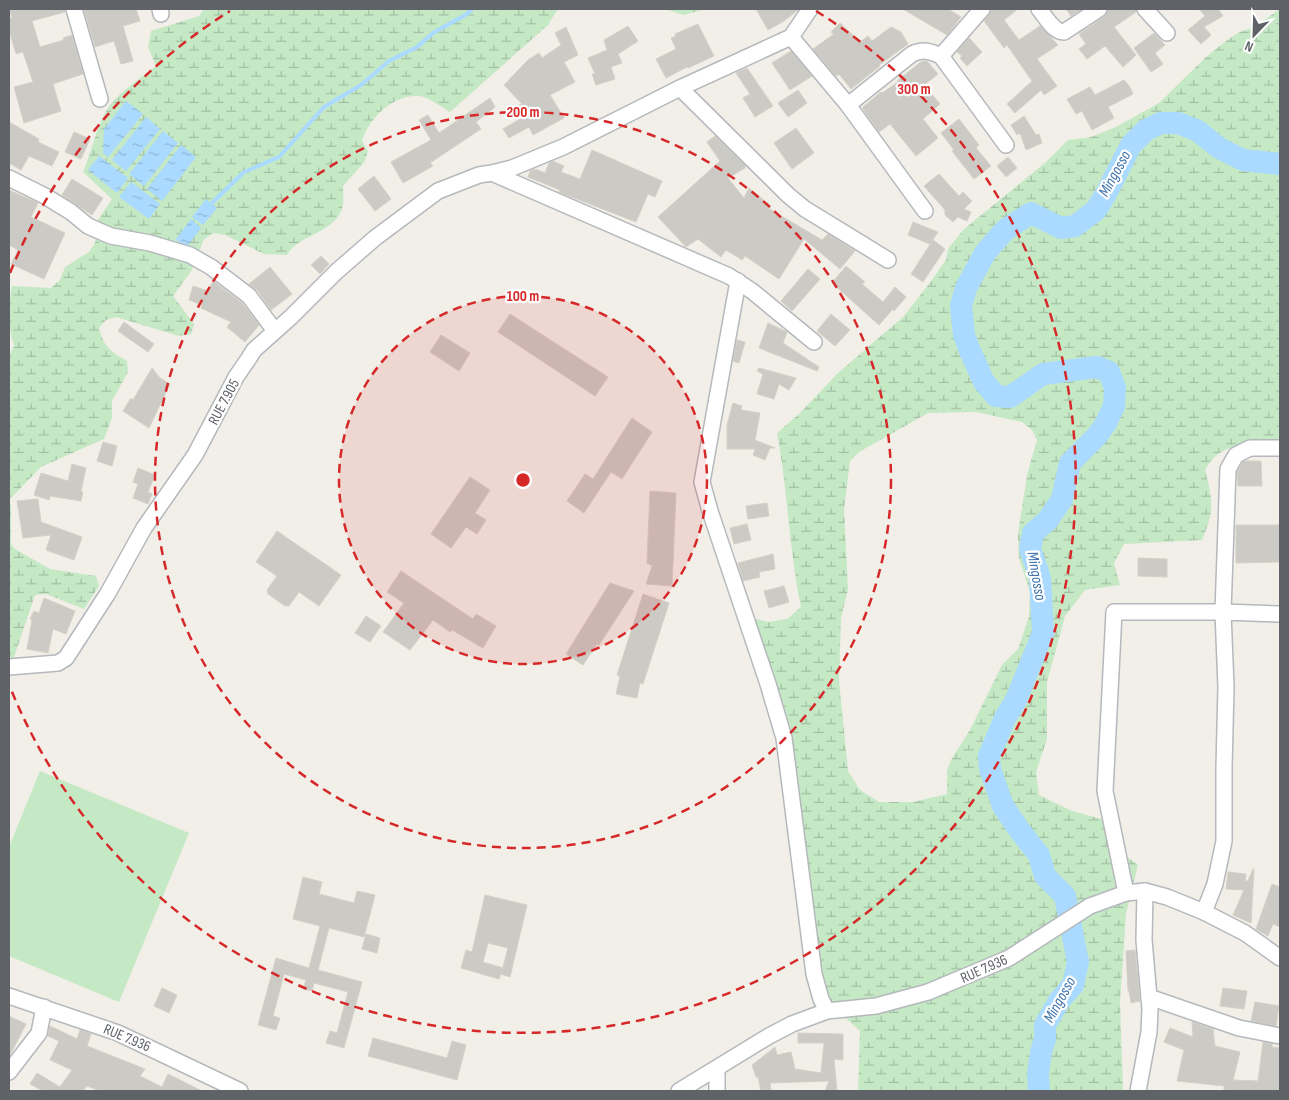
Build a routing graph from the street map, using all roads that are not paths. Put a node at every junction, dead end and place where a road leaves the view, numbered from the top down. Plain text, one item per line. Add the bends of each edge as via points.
1 (74, 9) edge
2 (810, 9) edge
3 (982, 9) edge
4 (1039, 9) edge
5 (1099, 9) edge
6 (1145, 9) edge
7 (1167, 32) dead end
8 (791, 37) junction
9 (941, 56) junction
10 (680, 88) junction
11 (100, 99) dead end
12 (848, 105) junction
13 (1006, 145) dead end
14 (492, 174) junction
15 (9, 178) edge
16 (925, 211) dead end
17 (888, 260) dead end
18 (738, 282) junction
19 (275, 331) junction
20 (814, 342) dead end
21 (1280, 448) edge
22 (1223, 612) junction
23 (1280, 614) edge
24 (9, 667) edge
25 (1145, 891) junction
26 (1126, 893) junction
27 (1204, 912) junction
28 (1280, 958) edge
29 (9, 996) edge
30 (1149, 997) junction
31 (44, 1006) junction
32 (827, 1011) junction
33 (1280, 1036) edge
34 (717, 1069) junction
35 (9, 1072) edge
36 (209, 1084) edge
37 (240, 1091) edge
38 (679, 1091) edge
39 (718, 1091) edge
40 (1138, 1091) edge

1 - 11 street
2 - 8 street
3 - 9 street
4 - 5 street via 1060,32
6 - 7 street
8 - 10 street, RUE 7.905
8 - 12 street
9 - 12 street via 921,50 912,54
9 - 13 street
10 - 14 street, RUE 7.905 via 563,147
10 - 17 street via 788,195
12 - 16 street
14 - 18 street
14 - 19 street, RUE 7.905 via 479,175 438,191 336,272
15 - 19 street via 45,196 88,226 111,236 150,242 204,263 249,296
18 - 20 street
18 - 32 street via 703,490 784,738 814,974
19 - 24 street, RUE 7.905 via 254,350 240,371 195,455 144,528 108,593 66,658 58,662
21 - 22 street via 1250,448 1236,455 1228,469
22 - 23 street
22 - 26 street via 1114,612 1105,791
22 - 27 street via 1226,686 1224,841 1217,876
25 - 26 street, RUE 7.936
25 - 27 street, RUE 7.936
25 - 30 street via 1144,940
26 - 32 street, RUE 7.936 via 1090,906 1008,958 928,992 876,1006
27 - 28 street, RUE 7.936 via 1245,933
29 - 31 street, RUE 7.936
30 - 33 street via 1239,1028
30 - 40 street via 1149,1032
31 - 35 street via 39,1033
31 - 36 street, RUE 7.936 via 118,1033
32 - 34 street, RUE 7.936 via 769,1036
34 - 38 street, RUE 7.936
34 - 39 street
36 - 37 street, RUE 7.936

